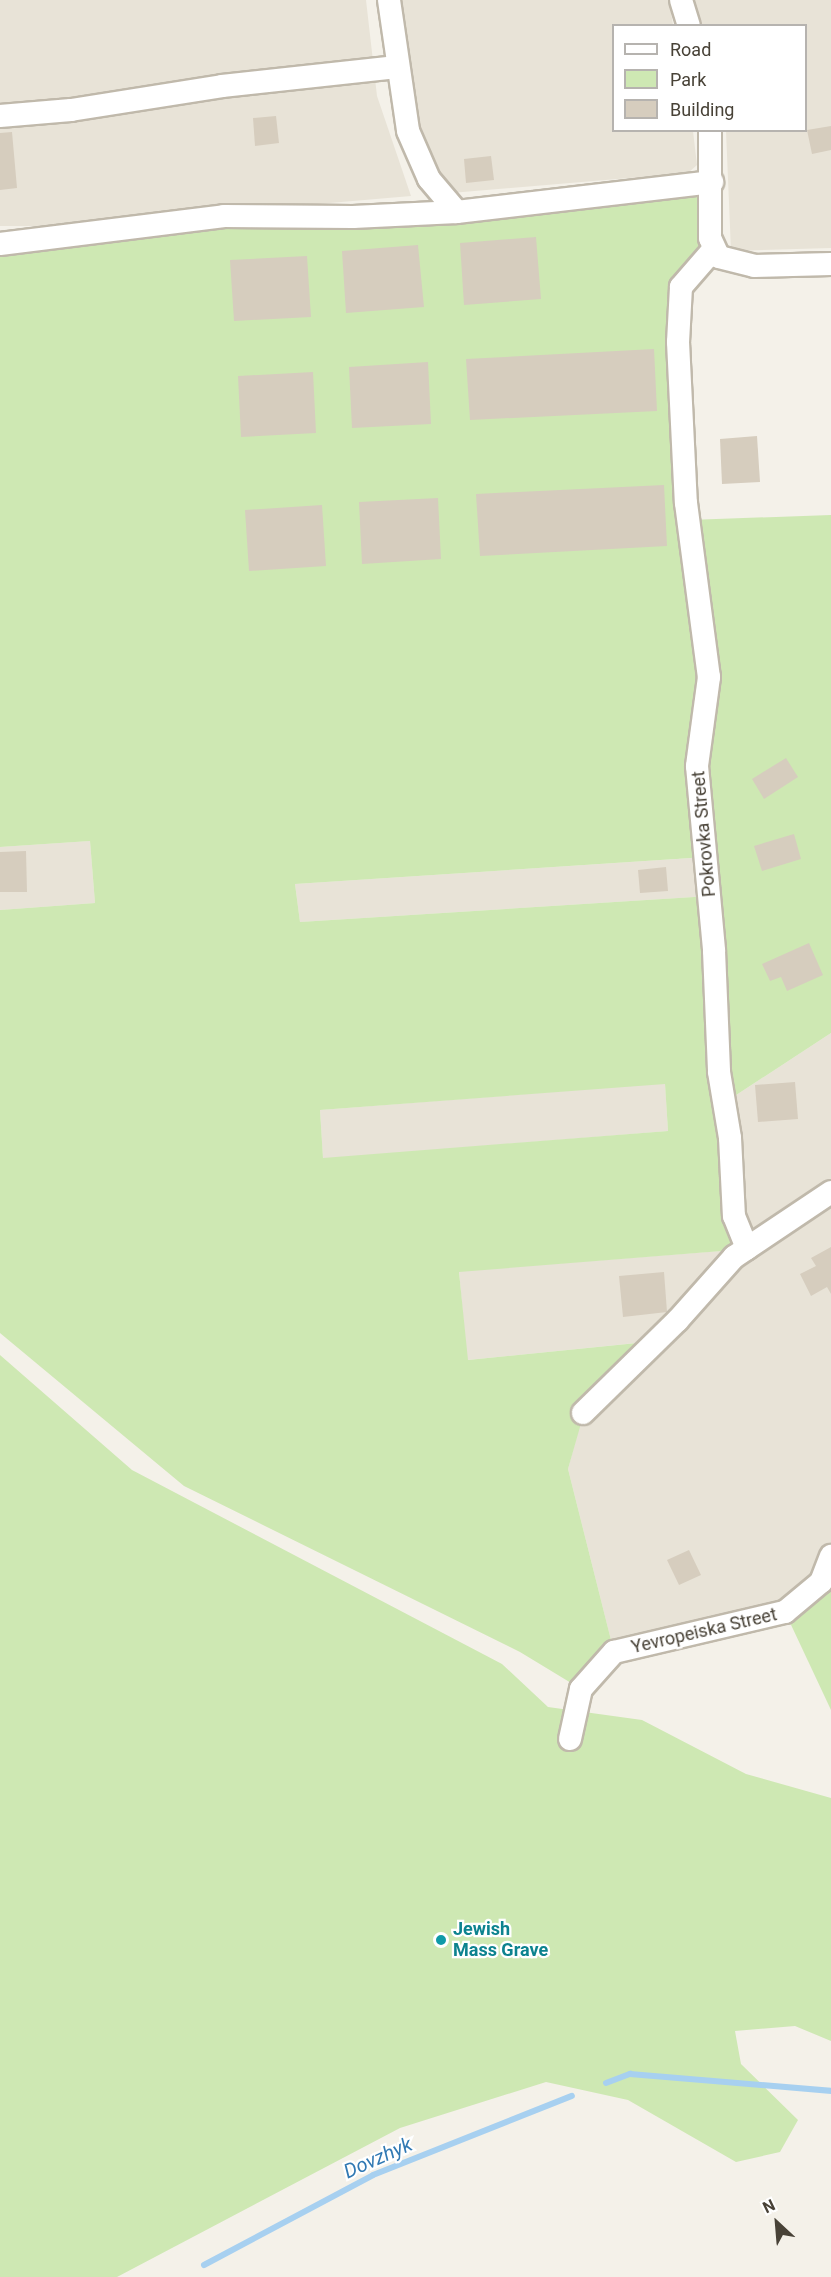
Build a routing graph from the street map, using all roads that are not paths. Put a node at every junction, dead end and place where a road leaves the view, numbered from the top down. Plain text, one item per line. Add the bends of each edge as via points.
1 (389, 0) edge
2 (681, 0) edge
3 (687, 24) edge
4 (397, 68) junction
5 (0, 116) edge
6 (710, 132) edge
7 (712, 182) junction
8 (457, 212) junction
9 (0, 244) edge
10 (712, 250) junction
11 (831, 264) edge
12 (831, 1192) edge
13 (747, 1249) junction
14 (584, 1413) dead end
15 (831, 1556) edge
16 (570, 1740) dead end

1 - 4 street
2 - 3 street
4 - 5 street via 222,86 71,110
4 - 8 street via 408,131 429,179
6 - 7 street
7 - 8 street
7 - 10 street
8 - 9 street via 353,217 224,216
10 - 11 street via 719,257 754,266
10 - 13 street, Pokrovka Street via 681,287 678,342 686,503 709,677 698,766 714,940 719,1072 730,1138 734,1216
12 - 13 street
13 - 14 street via 734,1257 677,1321
15 - 16 street, Yevropeiska Street via 820,1582 785,1612 614,1652 581,1689

